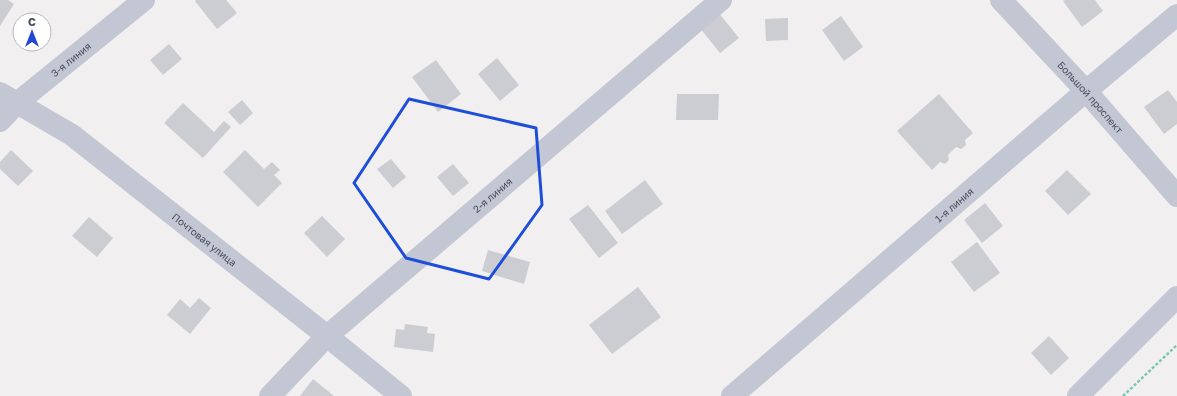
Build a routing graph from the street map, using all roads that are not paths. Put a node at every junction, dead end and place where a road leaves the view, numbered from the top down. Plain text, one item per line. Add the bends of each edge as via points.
1 (144, 0) edge
2 (721, 0) edge
3 (1001, 0) edge
4 (1177, 15) edge
5 (1086, 91) junction
6 (9, 98) edge
7 (0, 121) edge
8 (1177, 196) edge
9 (1177, 297) edge
10 (327, 336) junction
11 (270, 396) edge
12 (401, 396) edge
13 (732, 396) edge
14 (1078, 396) edge

1 - 6 street, 3-я линия
2 - 10 street, 2-я линия
3 - 5 street, Большой проспект
4 - 5 street, 1-я линия
5 - 8 street, Большой проспект
5 - 13 street, 1-я линия
6 - 7 street, 3-я линия
6 - 10 street, Почтовая улица via 72,135
9 - 14 street
10 - 11 street, 2-я линия
10 - 12 street, Почтовая улица

